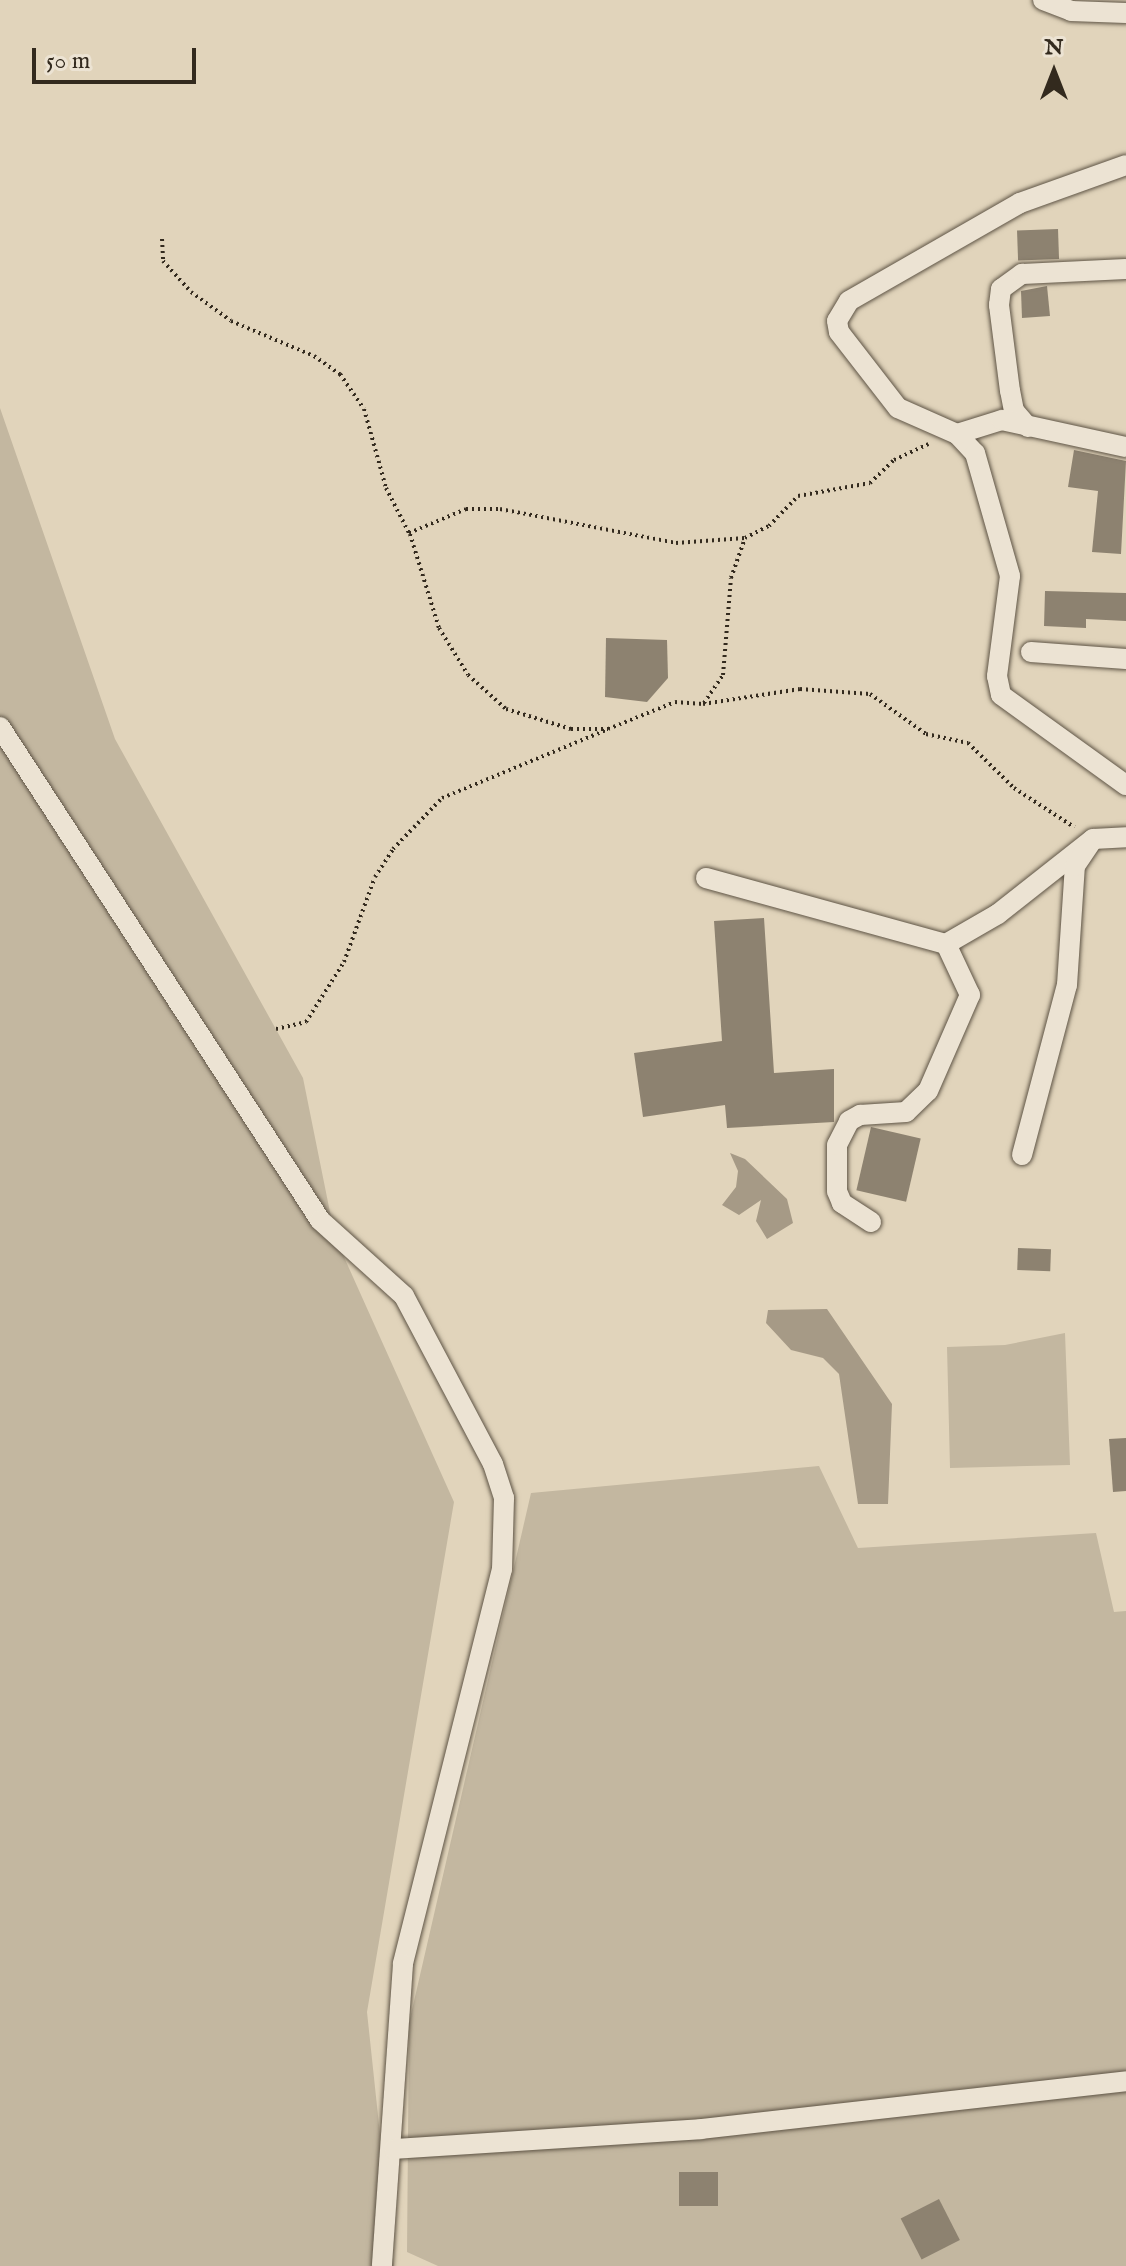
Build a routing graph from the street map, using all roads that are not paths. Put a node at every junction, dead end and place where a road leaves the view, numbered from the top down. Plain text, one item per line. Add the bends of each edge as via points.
1 (1043, 0) edge
2 (1126, 13) edge
3 (1126, 165) edge
4 (1126, 269) edge
5 (1028, 427) junction
6 (957, 434) junction
7 (1126, 447) edge
8 (1031, 652) dead end
9 (1126, 659) edge
10 (0, 727) edge
11 (1126, 785) edge
12 (1126, 837) edge
13 (1093, 839) junction
14 (706, 878) dead end
15 (946, 944) junction
16 (1022, 1155) dead end
17 (871, 1222) dead end
18 (1126, 2081) edge
19 (394, 2149) junction
20 (382, 2266) edge

1 - 2 street via 1071,11
3 - 6 street via 1020,203 840,310 839,332 898,408
4 - 5 street via 1102,266 1022,274 1001,289 1010,391 1014,411
5 - 6 street via 993,420
5 - 7 street
6 - 11 street via 975,453 1008,565 997,676 1001,695
8 - 9 street
10 - 19 street via 320,1220 404,1296 493,1464 504,1498 502,1569 403,1964
12 - 13 street
13 - 15 street via 998,914
13 - 16 street via 1075,866 1067,985
14 - 15 street
15 - 17 street via 970,995 928,1091 906,1112 860,1115 849,1121 837,1145 842,1203
18 - 19 street via 701,2129
19 - 20 street

